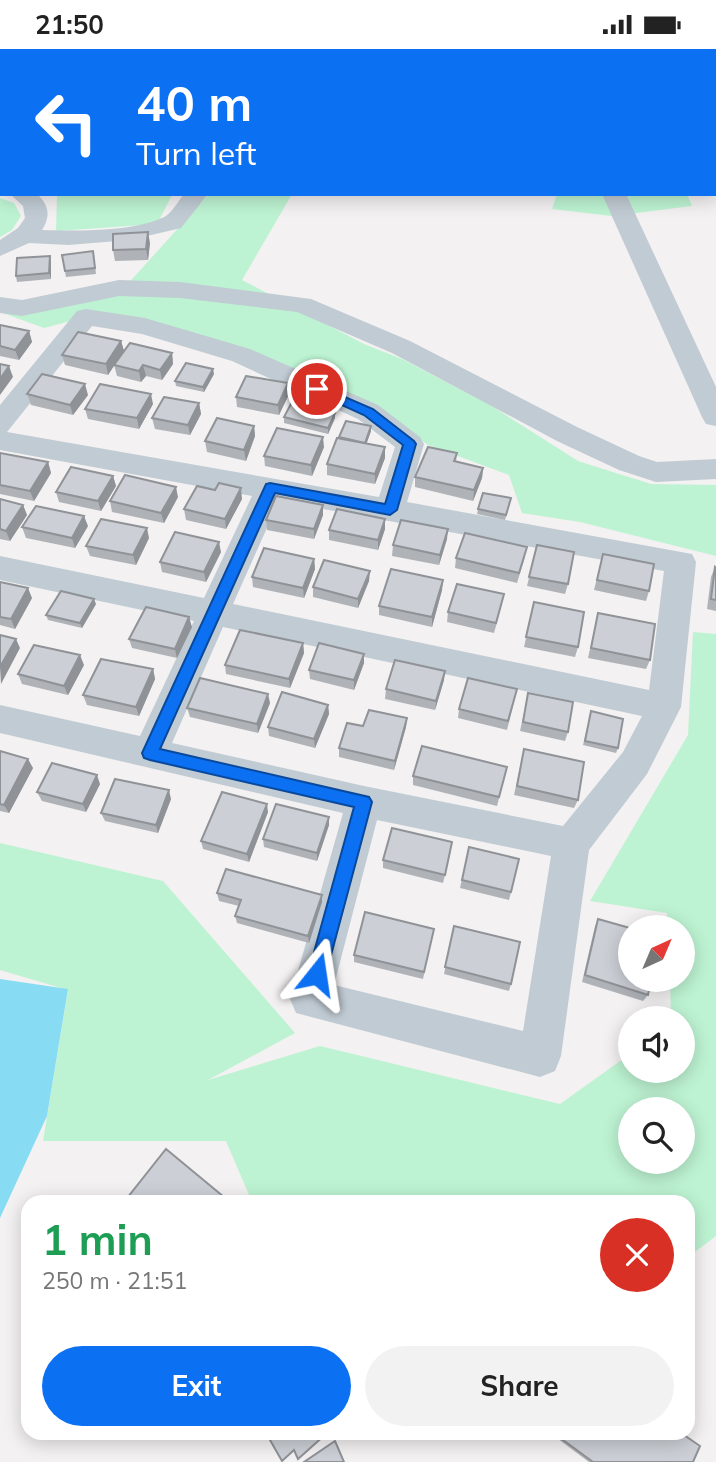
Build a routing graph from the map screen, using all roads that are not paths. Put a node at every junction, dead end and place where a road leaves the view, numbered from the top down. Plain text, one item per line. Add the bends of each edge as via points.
1 (23, 196) edge
2 (195, 196) edge
3 (615, 196) edge
4 (25, 236) junction
5 (0, 249) edge
6 (0, 305) edge
7 (716, 417) edge
8 (0, 424) edge
9 (0, 440) edge
10 (716, 469) edge
11 (270, 488) junction
12 (390, 510) junction
13 (0, 568) edge
14 (213, 615) junction
15 (664, 707) junction
16 (0, 719) edge
17 (150, 753) junction
18 (364, 802) junction
19 (572, 844) junction

1 - 4 street via 37,215
2 - 4 street via 173,223 130,233
3 - 7 street
4 - 5 street
6 - 10 street via 22,307 119,288 180,290 302,305 401,347 629,463 656,472
8 - 12 street via 86,317 145,326 241,355 368,412 410,444
9 - 11 street
11 - 12 street
11 - 14 street
12 - 15 street via 681,562
13 - 14 street
14 - 15 street
14 - 17 street
15 - 19 street via 635,763
16 - 17 street
17 - 18 street
18 - 19 street
18 - 19 street via 310,999 540,1056

